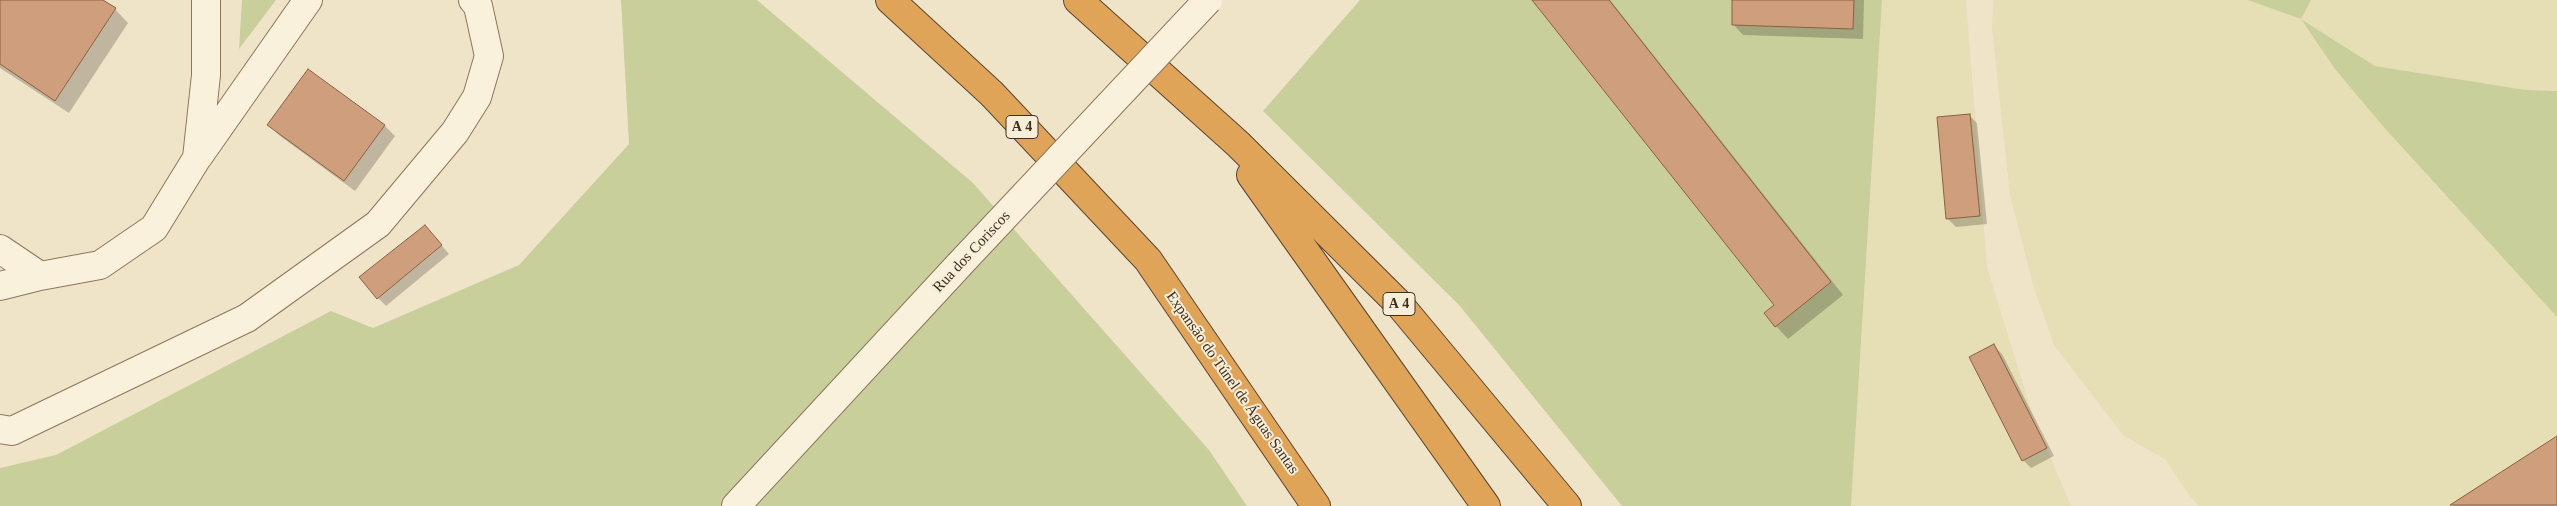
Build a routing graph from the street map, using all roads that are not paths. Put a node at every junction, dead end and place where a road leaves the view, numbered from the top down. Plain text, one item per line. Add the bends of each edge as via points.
1 (206, 0) edge
2 (308, 0) edge
3 (473, 0) edge
4 (890, 0) edge
5 (1078, 0) edge
6 (1208, 0) edge
7 (1211, 120) junction
8 (197, 158) junction
9 (0, 248) edge
10 (40, 276) junction
11 (0, 286) edge
12 (0, 429) edge
13 (736, 506) edge
14 (1316, 506) edge
15 (1486, 506) edge
16 (1567, 506) edge

1 - 8 street via 206,75
2 - 8 street
3 - 12 street via 478,6 489,56 477,97 455,132 378,224 247,318 12,431
4 - 14 highway, Expansão do Túnel de Águas Santas / A 4 via 992,94 1148,260
5 - 7 highway, A 4
6 - 13 street, Rua dos Coriscos, bridge
7 - 15 highway, A 4
7 - 16 highway, A 4 via 1399,304
8 - 10 street via 154,228 100,265
9 - 10 street
10 - 11 street

